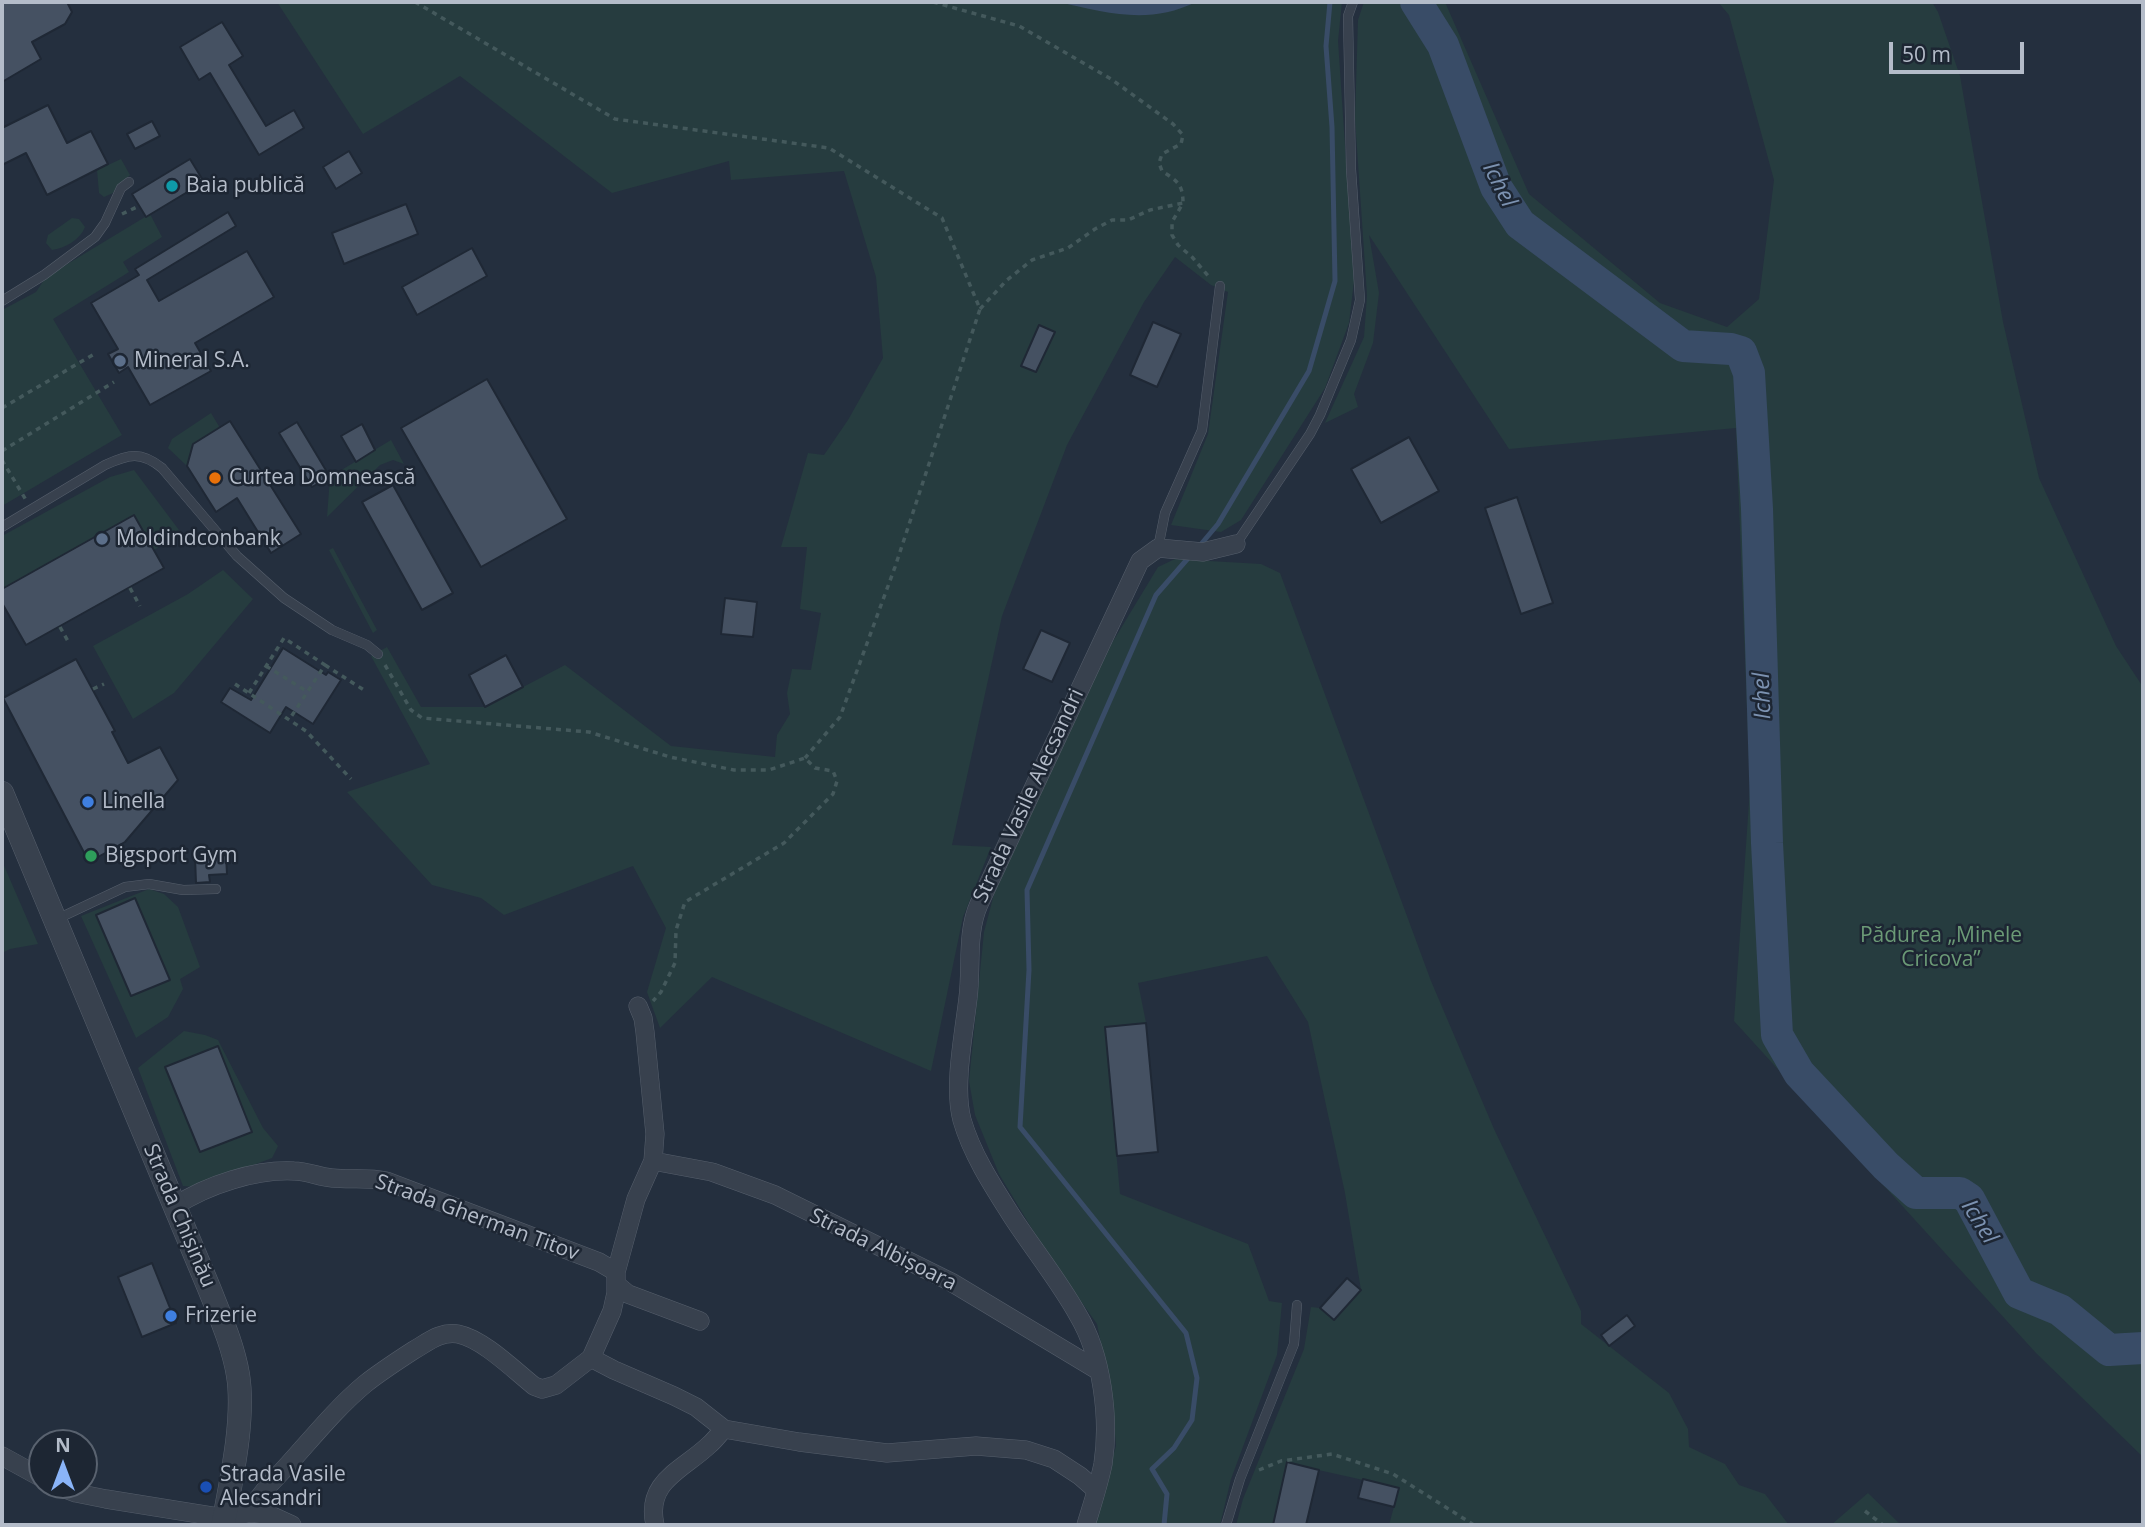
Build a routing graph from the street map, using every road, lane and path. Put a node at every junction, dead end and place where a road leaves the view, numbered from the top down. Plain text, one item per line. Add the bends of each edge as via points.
1 (415, 2) edge
2 (933, 2) edge
3 (1353, 2) edge
4 (129, 182) dead end
5 (1182, 203) junction
6 (139, 205) dead end
7 (127, 213) dead end
8 (1220, 286) joint
9 (2, 300) edge
10 (980, 309) junction
11 (96, 353) dead end
12 (114, 382) dead end
13 (2, 408) edge
14 (2, 451) edge
15 (2, 460) edge
16 (31, 509) junction
17 (2, 527) edge
18 (1236, 544) joint
19 (1158, 548) junction
20 (130, 587) dead end
21 (140, 606) dead end
22 (60, 627) dead end
23 (69, 643) dead end
24 (378, 654) joint
25 (325, 665) junction
26 (266, 666) junction
27 (104, 684) dead end
28 (234, 684) dead end
29 (93, 689) dead end
30 (308, 692) junction
31 (368, 692) dead end
32 (249, 693) junction
33 (289, 720) junction
34 (806, 758) junction
35 (351, 779) dead end
36 (2, 793) edge
37 (216, 889) dead end
38 (55, 920) junction
39 (639, 1009) joint
40 (653, 1161) junction
41 (175, 1206) junction
42 (616, 1278) junction
43 (1297, 1305) dead end
44 (700, 1321) dead end
45 (591, 1358) junction
46 (1098, 1371) junction
47 (724, 1429) junction
48 (2, 1456) edge
49 (28, 1470) edge
50 (1240, 1479) junction
51 (1096, 1490) junction
52 (98, 1497) edge
53 (1865, 1511) dead end
54 (251, 1513) junction
55 (223, 1522) edge
56 (292, 1525) edge
57 (655, 1525) edge
58 (1086, 1525) edge
59 (1226, 1525) edge
60 (1474, 1525) edge
61 (1883, 1525) edge

1 - 10 path via 615,119 829,148 942,218
2 - 5 path via 1019,26 1111,79 1172,124 1182,135 1181,144 1161,154 1161,171 1176,180 1183,191
3 - 18 lane via 1348,16 1351,169 1360,300 1352,340 1321,415
4 - 9 lane via 121,188 95,237
5 - 8 path via 1172,222 1172,235
5 - 10 path via 1128,220 1112,220 1068,248 1032,260
6 - 7 path
8 - 19 lane via 1202,430 1165,513
10 - 34 path via 840,718
11 - 13 path
12 - 14 path
15 - 16 path
16 - 17 lane
16 - 24 lane via 120,458 150,458 237,556 284,598
18 - 19 street via 1203,552
19 - 46 street, Strada Vasile Alecsandri via 1140,561 975,913 960,1067 961,1118 975,1154 1079,1316
20 - 21 path
22 - 23 path
24 - 34 path via 411,710 422,718 589,732 670,757 734,770 769,770
25 - 26 path via 284,638
25 - 30 path
25 - 31 path
26 - 30 path
26 - 32 path
27 - 29 path
28 - 32 path
30 - 33 path
32 - 33 path
33 - 35 path via 306,731
34 - 39 path via 815,768 833,771 837,781 833,794 784,843 685,902 676,930 675,963 661,992
36 - 38 street, Strada Chișinău
37 - 38 lane via 149,884 125,887
38 - 41 street, Strada Chișinău
39 - 40 street via 655,1134
40 - 42 street via 636,1199
40 - 46 street, Strada Albișoara via 712,1172 775,1195 951,1282
41 - 42 street, Strada Gherman Titov via 230,1181 276,1171 369,1178 599,1262
41 - 55 street, Strada Chișinău via 238,1375 239,1415
42 - 44 street, Strada Gherman Titov via 628,1294
42 - 45 street via 612,1311
43 - 50 lane via 1294,1344
45 - 47 street via 685,1401
45 - 54 street via 564,1380 542,1389 466,1336 442,1334 365,1384 268,1486
46 - 51 street, Strada Vasile Alecsandri via 1106,1439
47 - 51 street via 887,1452 976,1446 1026,1450 1054,1460
47 - 57 street via 662,1485 653,1503
48 - 49 street
50 - 59 lane
50 - 60 path via 1280,1461 1332,1454 1394,1474
51 - 58 street, Strada Vasile Alecsandri
52 - 55 street
53 - 61 path
54 - 55 street
54 - 56 street

